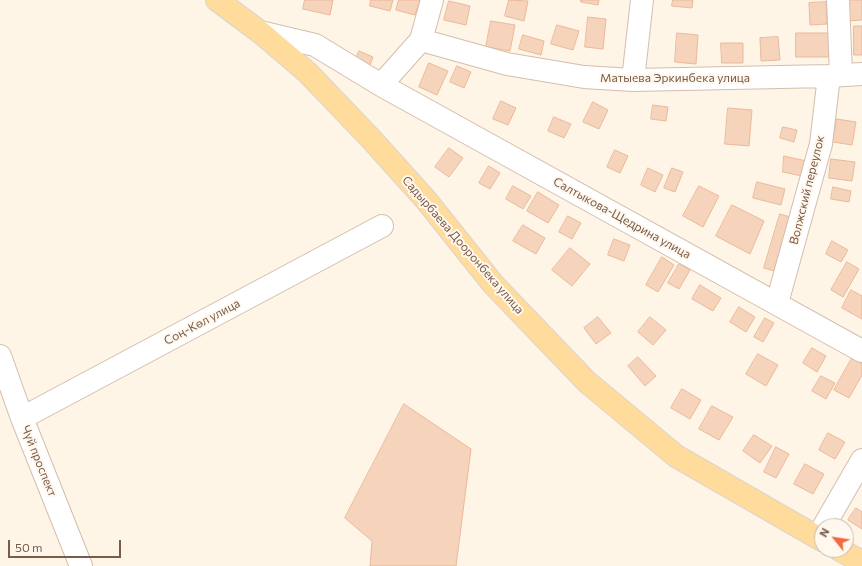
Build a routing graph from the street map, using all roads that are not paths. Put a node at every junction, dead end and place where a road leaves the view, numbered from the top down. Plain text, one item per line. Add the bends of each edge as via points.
1 (432, 0) edge
2 (642, 0) edge
3 (838, 0) edge
4 (222, 1) edge
5 (260, 32) junction
6 (421, 40) junction
7 (844, 75) edge
8 (633, 80) junction
9 (381, 85) junction
10 (382, 226) dead end
11 (777, 304) junction
12 (862, 350) edge
13 (0, 356) edge
14 (22, 418) junction
15 (862, 460) edge
16 (830, 518) edge
17 (814, 529) edge
18 (81, 566) edge

1 - 6 street
2 - 8 street
3 - 7 street, Волжский переулок
4 - 5 main road, Садырбаева Дооронбека улица
5 - 9 street, Салтыкова-Щедрина улица via 315,45
5 - 17 main road, Садырбаева Дооронбека улица via 308,73 373,141 426,200 493,284 587,382 676,456
6 - 8 street, Матыева Эркинбека улица via 507,64 584,77
6 - 9 street
7 - 8 street, Матыева Эркинбека улица
7 - 11 street, Волжский переулок via 820,144
9 - 11 street, Салтыкова-Щедрина улица
10 - 14 street, Соң-Көл улица
11 - 12 street, Салтыкова-Щедрина улица
13 - 14 street, Чүй проспект
14 - 18 street, Чүй проспект
15 - 16 street

